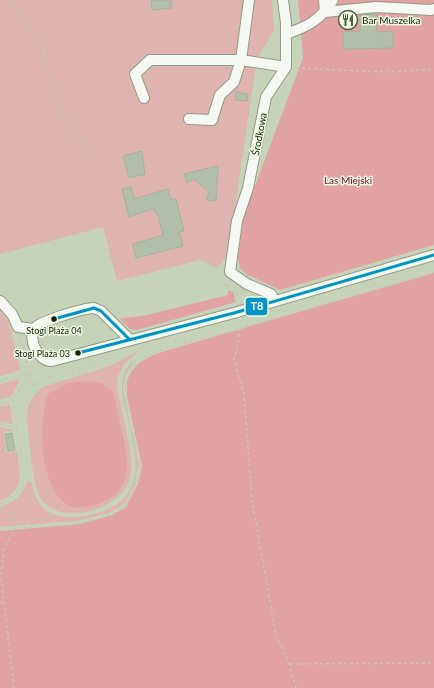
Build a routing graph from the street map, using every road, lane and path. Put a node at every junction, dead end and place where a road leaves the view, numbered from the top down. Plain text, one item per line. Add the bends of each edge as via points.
1 (9, 0) edge
2 (250, 0) edge
3 (283, 0) edge
4 (324, 0) edge
5 (334, 0) edge
6 (405, 4) edge
7 (434, 9) edge
8 (325, 12) junction
9 (286, 34) junction
10 (241, 60) junction
11 (286, 67) junction
12 (434, 69) edge
13 (144, 98) dead end
14 (189, 119) dead end
15 (90, 156) dead end
16 (434, 255) edge
17 (434, 272) edge
18 (372, 273) junction
19 (209, 280) dead end
20 (235, 285) dead end
21 (376, 289) junction
22 (378, 295) dead end
23 (0, 301) edge
24 (274, 301) junction
25 (234, 313) junction
26 (18, 327) junction
27 (238, 328) junction
28 (33, 330) junction
29 (129, 339) junction
30 (111, 358) dead end
31 (29, 374) junction
32 (0, 381) edge
33 (12, 401) junction
34 (0, 403) edge
35 (0, 424) edge
36 (16, 428) junction
37 (0, 504) edge
38 (0, 508) edge
39 (26, 527) junction
40 (15, 528) junction
41 (0, 529) edge
42 (4, 597) junction
43 (0, 604) edge
44 (434, 663) edge
45 (289, 664) junction
46 (14, 688) edge
47 (296, 688) edge

1 - 15 path via 43,44 50,83 65,117
2 - 10 street
3 - 9 street
4 - 8 street
5 - 8 street
6 - 7 street
6 - 8 street
8 - 9 street via 308,26
9 - 11 street
10 - 11 street
10 - 13 street via 150,60 135,74
10 - 14 street via 234,82 220,95 212,120
11 - 12 path via 386,72
11 - 24 street, Środkowa via 266,97 248,188 237,221 230,272 247,284 271,294
16 - 18 street
17 - 21 path
18 - 21 path
18 - 24 street
19 - 20 path via 221,286
21 - 22 path
21 - 27 path
23 - 26 street via 12,314
24 - 25 street
25 - 27 path
25 - 29 street via 162,333
26 - 28 street
26 - 31 path
27 - 39 path via 158,352 135,364 129,371 125,381 125,393 140,467 136,484 125,506 109,514 77,523
27 - 45 path via 239,338 234,360 244,394 252,500 276,635
28 - 29 street via 40,323 94,308 101,311
28 - 29 street via 38,355 48,361
30 - 31 path via 47,378 35,385
31 - 32 path
31 - 33 path
33 - 34 path
33 - 36 path
35 - 36 path
36 - 37 path via 24,481 17,494
38 - 39 path
39 - 40 path
40 - 41 path
40 - 42 path via 4,549 1,576
42 - 43 path
42 - 46 path
44 - 45 path
45 - 47 path

